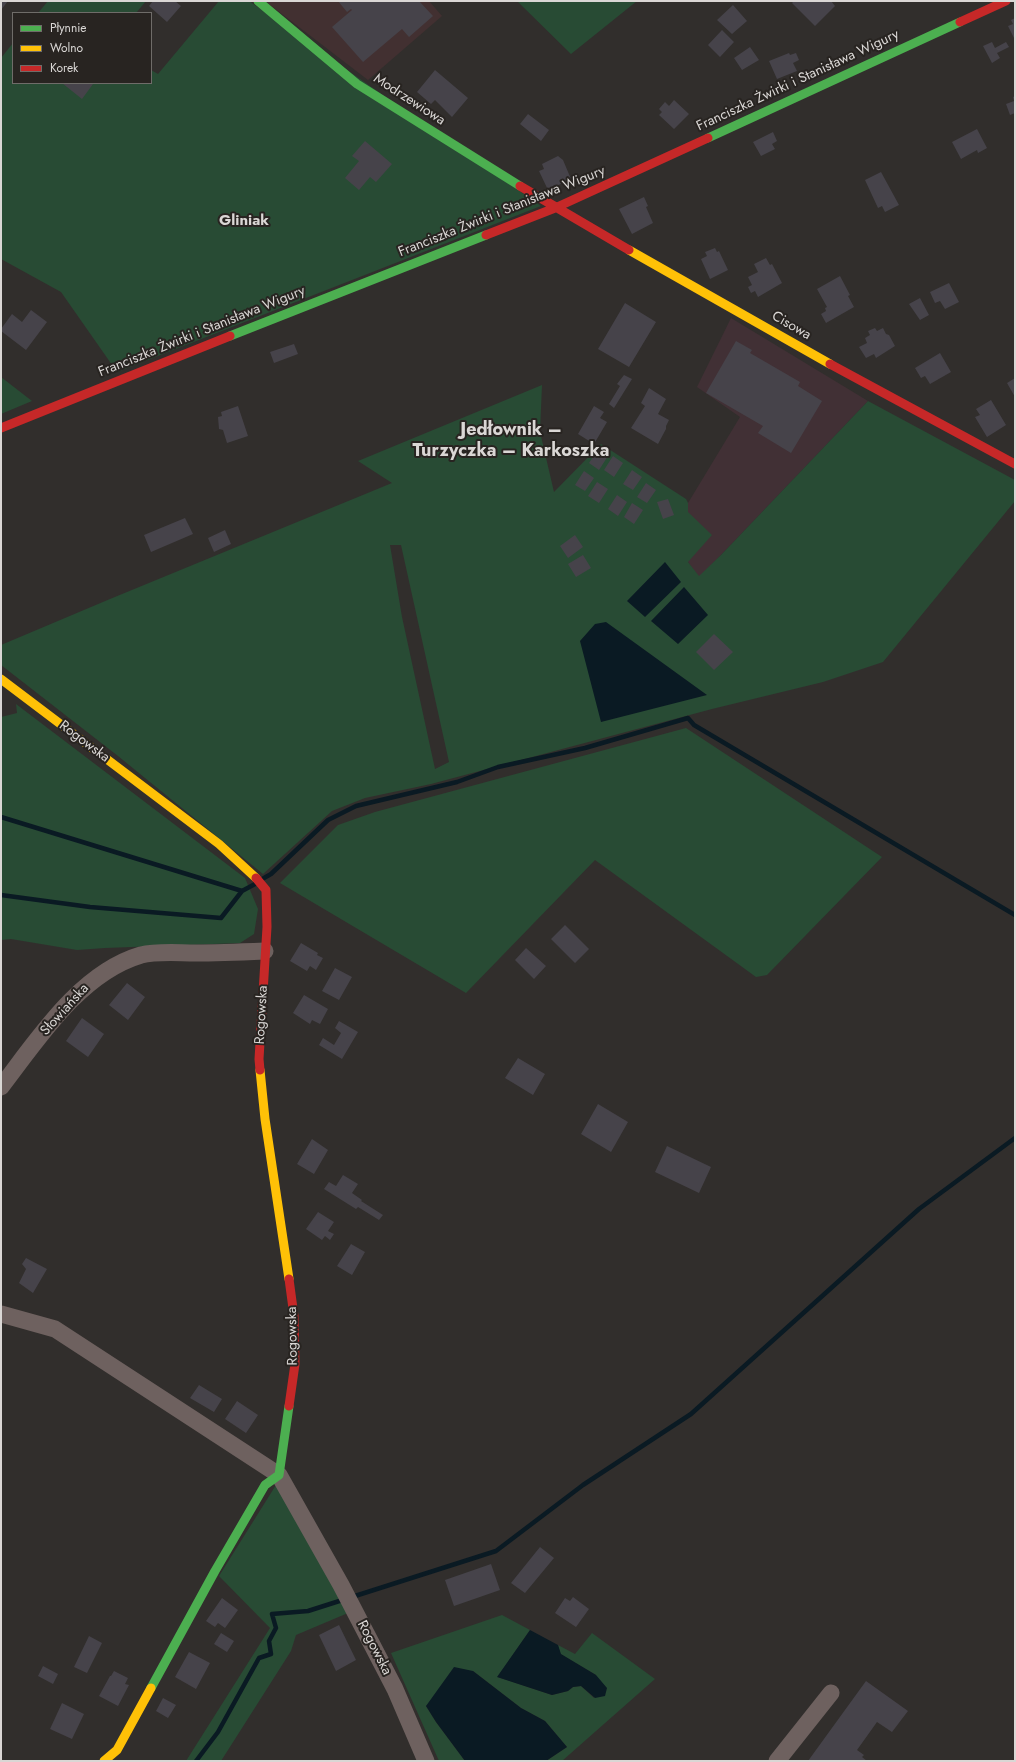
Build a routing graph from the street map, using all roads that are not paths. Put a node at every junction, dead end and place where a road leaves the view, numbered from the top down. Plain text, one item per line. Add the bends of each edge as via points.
1 (258, 1) edge
2 (1006, 1) edge
3 (555, 208) junction
4 (1, 428) edge
5 (1015, 464) edge
6 (1, 679) edge
7 (265, 951) junction
8 (1, 1086) edge
9 (1, 1314) edge
10 (279, 1475) junction
11 (831, 1693) dead end
12 (104, 1761) edge
13 (426, 1761) edge
14 (777, 1761) edge

1 - 3 street, Modrzewiowa via 357,84
2 - 3 street, Franciszka Żwirki i Stanisława Wigury
3 - 4 street, Franciszka Żwirki i Stanisława Wigury
3 - 5 street, Cisowa via 845,373
6 - 7 street, Rogowska via 219,844 254,876 266,890
7 - 8 street, Słowiańska via 142,955 114,966 92,980 71,1000
7 - 10 street, Rogowska via 260,1059 265,1119 294,1316 294,1364
9 - 10 street, Rogowska via 55,1329
10 - 12 street via 265,1485 117,1750
10 - 13 street, Rogowska via 356,1613 395,1689
11 - 14 street

